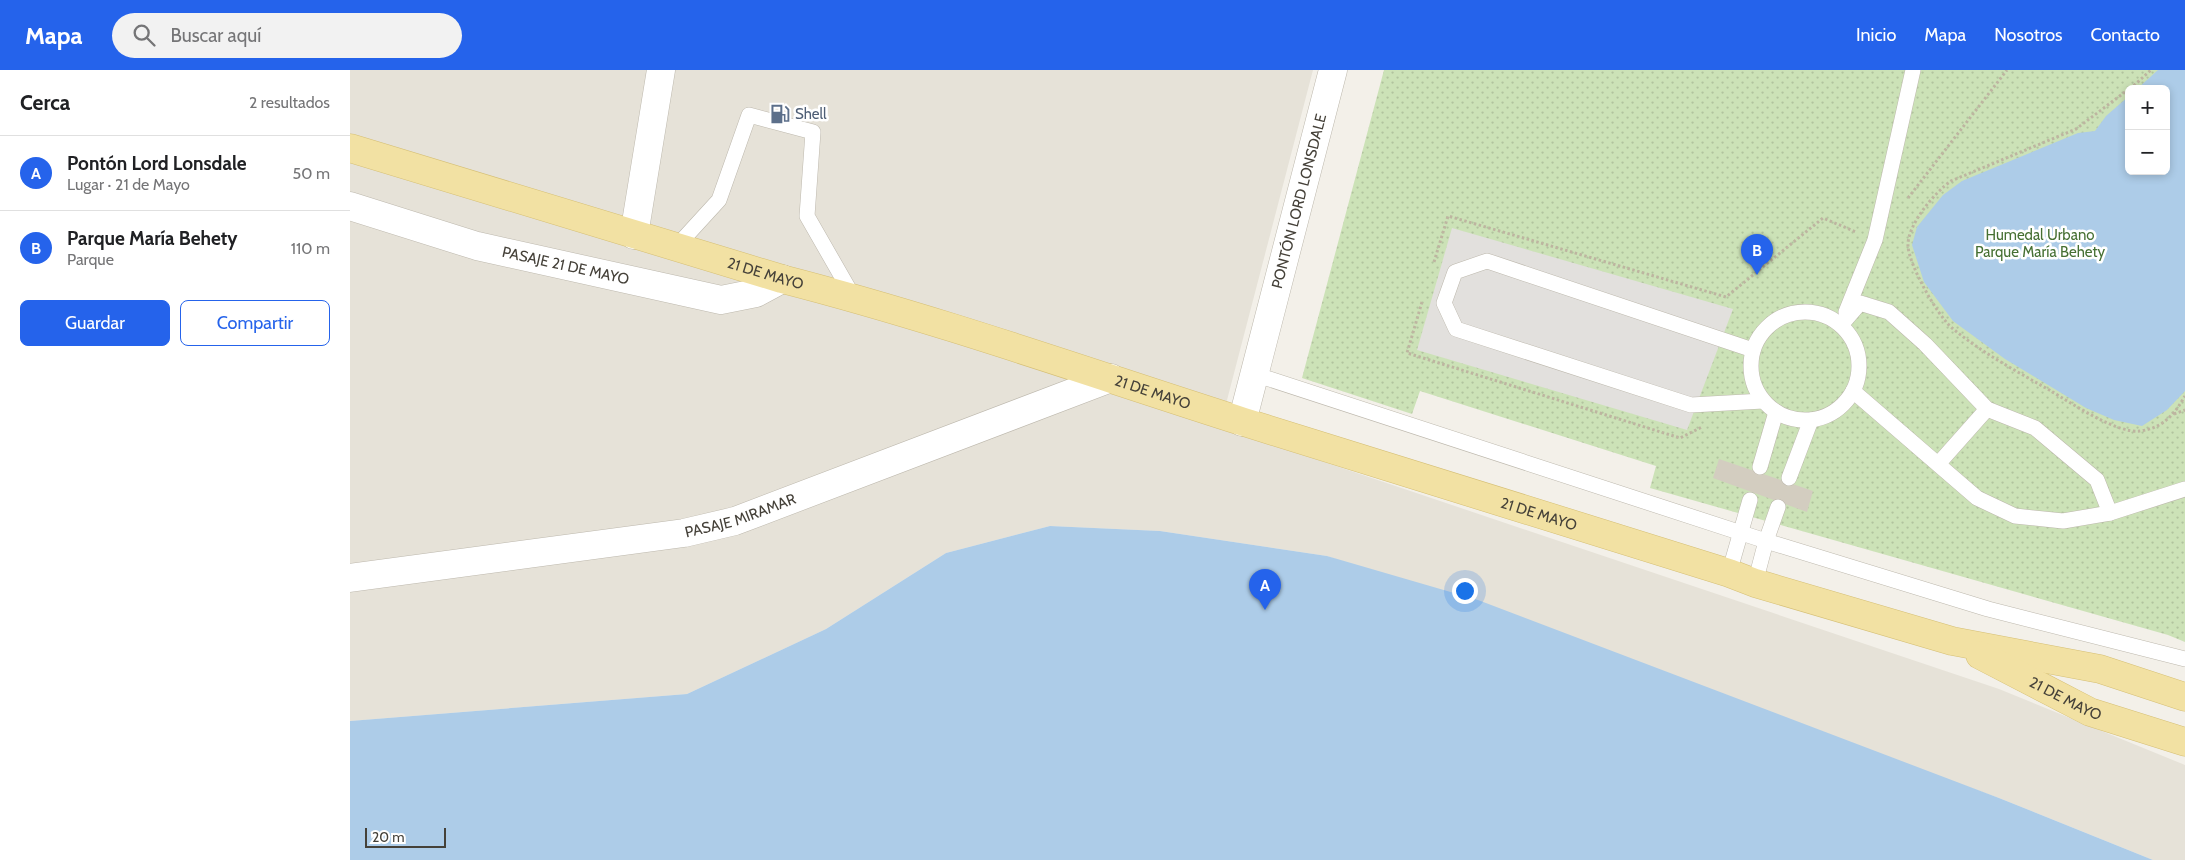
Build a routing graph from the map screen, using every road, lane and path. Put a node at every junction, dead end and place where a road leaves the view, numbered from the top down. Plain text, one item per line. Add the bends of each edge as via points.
1 (661, 70) edge
2 (1333, 70) edge
3 (1913, 70) edge
4 (2007, 70) edge
5 (2151, 70) edge
6 (2134, 85) edge
7 (2125, 92) edge
8 (350, 148) edge
9 (1905, 201) dead end
10 (350, 206) edge
11 (634, 235) junction
12 (676, 247) junction
13 (782, 279) junction
14 (854, 298) junction
15 (1841, 325) junction
16 (1753, 350) junction
17 (1254, 374) junction
18 (1111, 378) junction
19 (1854, 391) junction
20 (2185, 396) edge
21 (1763, 401) junction
22 (1987, 408) junction
23 (2185, 410) edge
24 (1776, 412) junction
25 (2174, 414) junction
26 (1811, 420) junction
27 (1242, 422) junction
28 (1939, 463) junction
29 (1760, 467) dead end
30 (1789, 478) dead end
31 (2185, 489) edge
32 (1750, 500) dead end
33 (1778, 507) dead end
34 (2110, 513) junction
35 (1740, 533) junction
36 (1766, 541) junction
37 (1729, 573) junction
38 (350, 578) edge
39 (1755, 583) junction
40 (1952, 641) junction
41 (2185, 659) edge
42 (2185, 697) edge
43 (2185, 742) edge

1 - 11 street
2 - 17 street, PONTÓN LORD LONSDALE
3 - 15 lane via 1875,240
4 - 9 path
5 - 6 path
7 - 25 path via 2076,129 1951,181 1939,190 1916,218 1908,245 1922,287 1951,327 2000,361 2102,421 2127,430 2139,432 2162,425
8 - 11 main road, 21 DE MAYO
10 - 13 street, PASAJE 21 DE MAYO via 477,246 721,300 756,293
11 - 12 main road, 21 DE MAYO
12 - 13 main road, 21 DE MAYO
12 - 14 lane via 719,200 749,115 813,132 807,216
13 - 14 main road, 21 DE MAYO
14 - 18 main road, 21 DE MAYO
15 - 16 lane via 1826,315 1808,311 1790,313 1761,333
15 - 19 lane via 1859,356 1859,374
15 - 22 lane via 1860,302 1889,312
16 - 21 lane via 1750,367 1754,385
16 - 21 lane via 1487,262 1456,272 1444,302 1456,329 1691,405
17 - 27 street, PONTÓN LORD LONSDALE
17 - 35 lane
18 - 27 main road, 21 DE MAYO
18 - 38 street, PASAJE MIRAMAR via 713,527
19 - 26 lane via 1843,405 1828,415
19 - 28 lane
20 - 25 path
21 - 24 lane
22 - 28 lane
22 - 34 lane via 2035,428 2097,480
23 - 25 path
24 - 26 lane via 1794,419
24 - 29 lane
26 - 30 lane
27 - 37 main road, 21 DE MAYO
28 - 34 lane via 1977,498 2015,516 2063,521
31 - 34 lane
32 - 35 lane
33 - 36 lane
35 - 36 lane
35 - 37 lane
36 - 39 lane
36 - 41 lane via 1988,609
37 - 39 main road, 21 DE MAYO
39 - 40 main road, 21 DE MAYO
40 - 42 main road, 21 DE MAYO via 2100,670
40 - 43 main road, 21 DE MAYO via 2090,712

